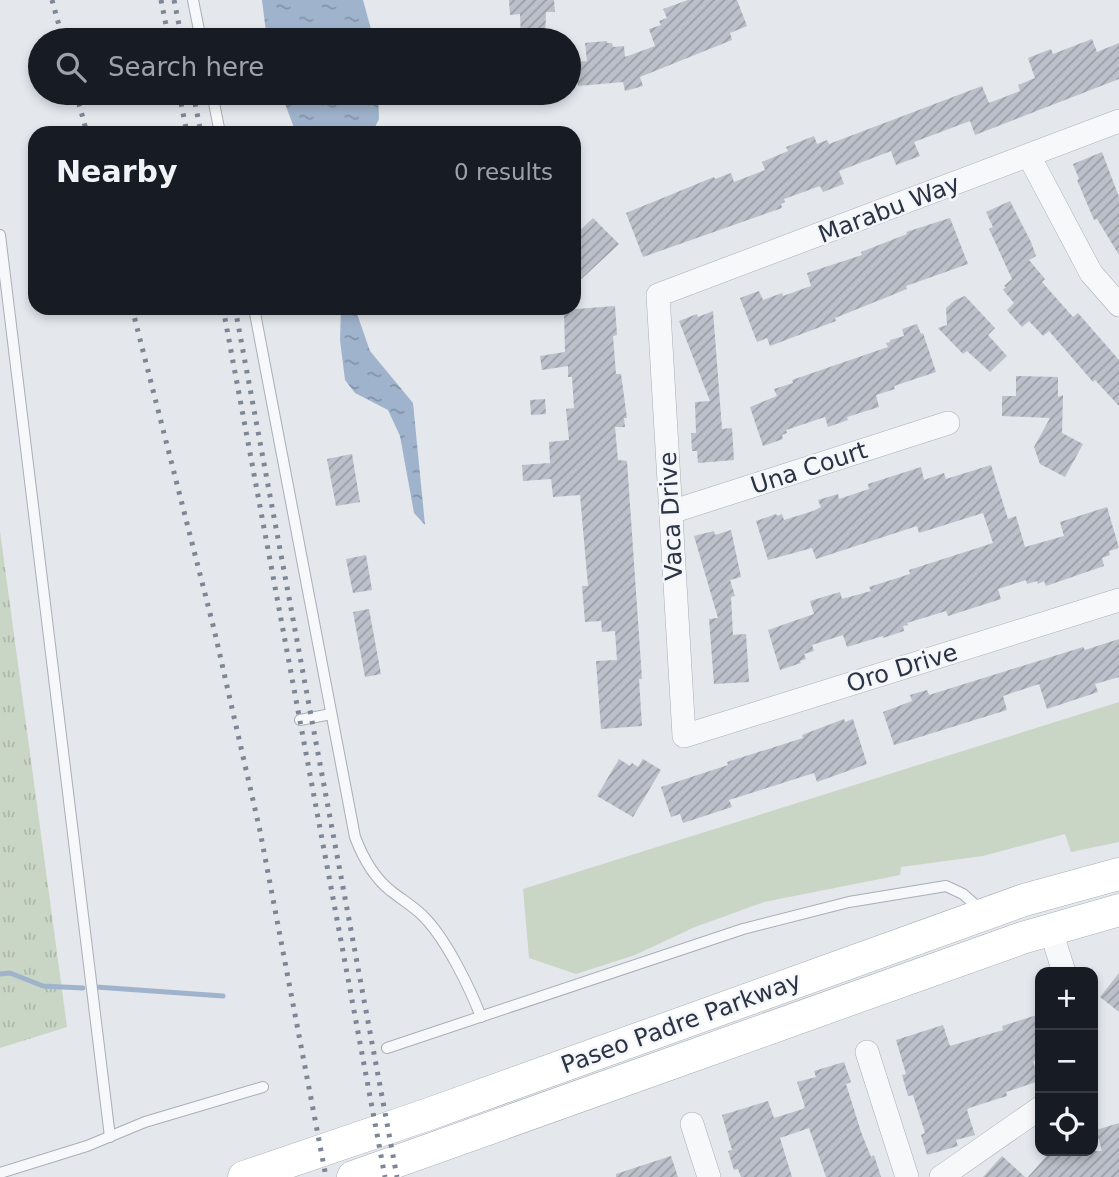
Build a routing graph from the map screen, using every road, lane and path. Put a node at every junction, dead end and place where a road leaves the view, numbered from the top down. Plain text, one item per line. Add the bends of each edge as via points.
1 (193, 0) edge
2 (199, 28) edge
3 (214, 105) edge
4 (1119, 121) edge
5 (219, 126) edge
6 (1029, 156) junction
7 (0, 235) edge
8 (658, 295) joint
9 (1119, 305) edge
10 (255, 315) edge
11 (948, 423) dead end
12 (671, 512) junction
13 (1119, 600) edge
14 (331, 714) junction
15 (300, 720) dead end
16 (684, 736) joint
17 (1119, 874) edge
18 (1119, 890) edge
19 (1119, 910) edge
20 (985, 914) junction
21 (1050, 928) junction
22 (1063, 967) edge
23 (481, 1017) junction
24 (387, 1048) dead end
25 (867, 1052) dead end
26 (263, 1087) dead end
27 (1035, 1111) edge
28 (692, 1124) dead end
29 (110, 1137) junction
30 (0, 1173) edge
31 (244, 1177) edge
32 (353, 1177) edge
33 (709, 1177) edge
34 (907, 1177) edge
35 (941, 1177) edge

1 - 2 lane
3 - 5 lane
4 - 6 street, Marabu Way
6 - 8 street, Marabu Way
6 - 9 street via 1091,273
7 - 29 lane
8 - 12 street, Vaca Drive
10 - 14 lane
11 - 12 street, Una Court
12 - 16 street, Vaca Drive
13 - 16 street, Oro Drive
14 - 15 lane
14 - 23 lane via 361,853 380,881 432,925
17 - 20 main road, Paseo Padre Parkway
18 - 21 main road via 1072,904
19 - 21 main road, Paseo Padre Parkway
20 - 23 lane via 946,886 849,902 732,932
20 - 31 main road, Paseo Padre Parkway
21 - 22 street
21 - 32 main road, Paseo Padre Parkway
23 - 24 lane
25 - 34 street
26 - 29 lane
27 - 35 street
28 - 33 street
29 - 30 lane

